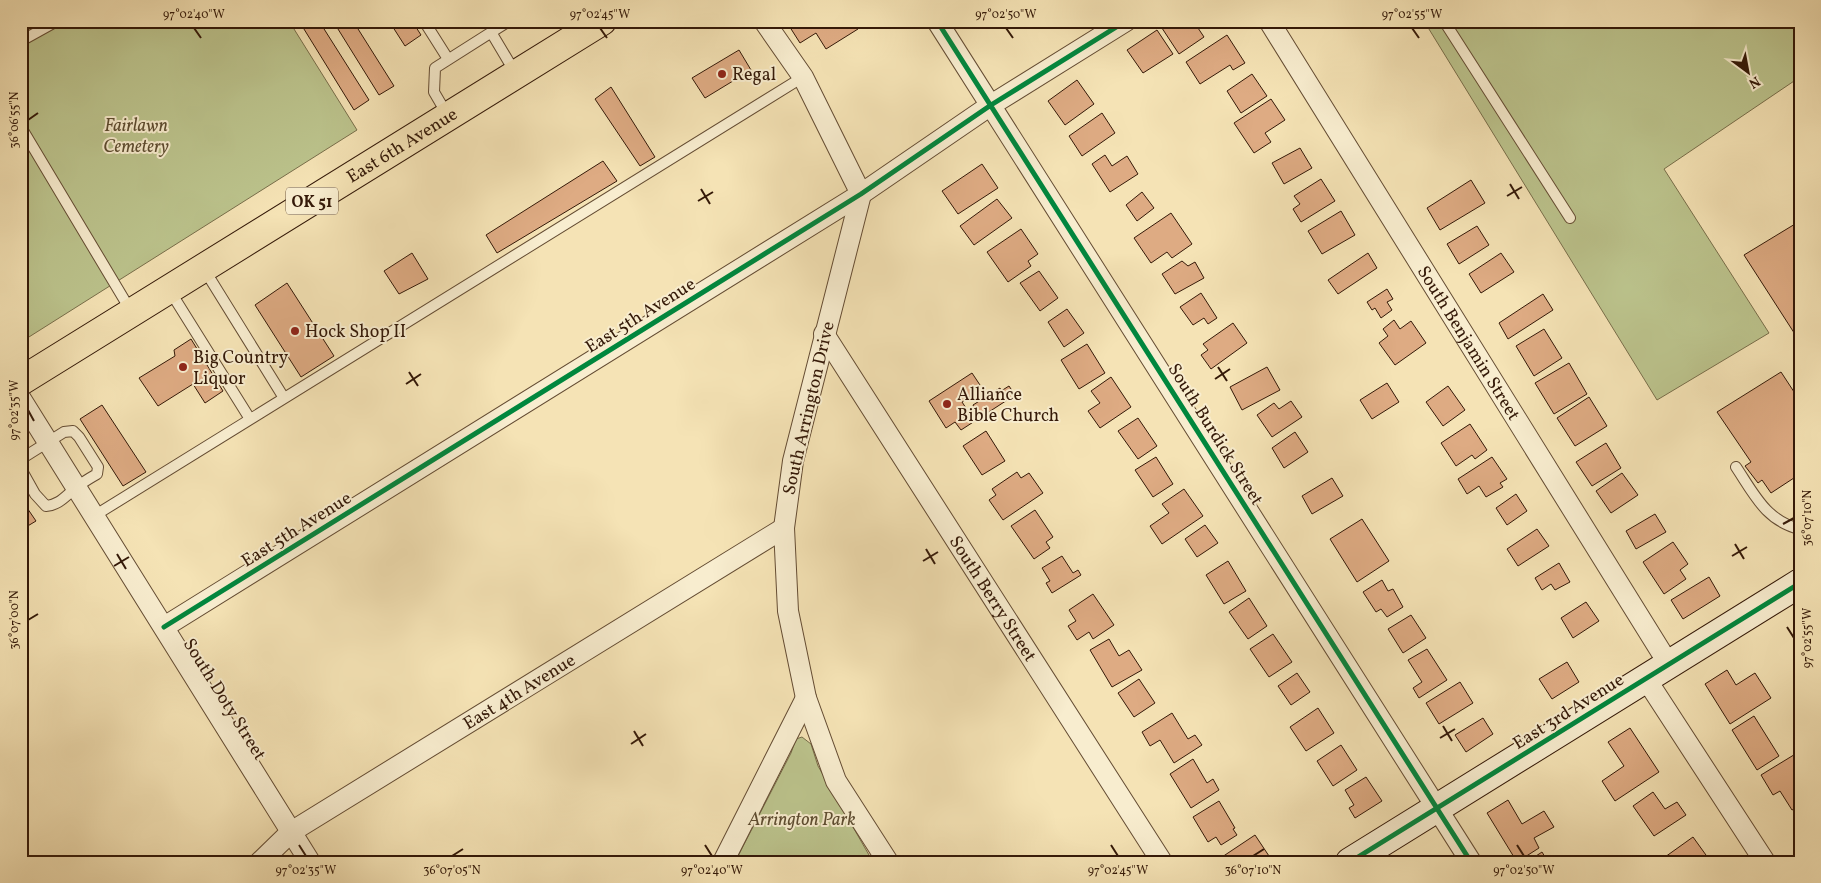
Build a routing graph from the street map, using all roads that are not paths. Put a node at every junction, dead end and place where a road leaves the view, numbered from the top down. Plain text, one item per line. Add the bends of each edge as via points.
1 (57, 21) edge
2 (424, 21) edge
3 (509, 21) edge
4 (602, 21) edge
5 (764, 21) edge
6 (936, 21) edge
7 (1126, 21) edge
8 (1270, 21) edge
9 (1444, 21) edge
10 (491, 32) junction
11 (21, 41) edge
12 (448, 59) junction
13 (516, 74) junction
14 (803, 77) junction
15 (991, 105) junction
16 (448, 117) junction
17 (21, 127) edge
18 (861, 194) junction
19 (1570, 218) dead end
20 (204, 268) junction
21 (169, 290) junction
22 (132, 312) junction
23 (824, 334) junction
24 (21, 381) edge
25 (284, 398) junction
26 (21, 399) edge
27 (250, 420) junction
28 (48, 441) junction
29 (21, 459) edge
30 (1736, 467) dead end
31 (21, 469) edge
32 (76, 487) junction
33 (94, 516) junction
34 (784, 528) junction
35 (1800, 529) edge
36 (1800, 583) edge
37 (164, 627) junction
38 (1668, 664) junction
39 (1646, 679) junction
40 (806, 698) junction
41 (1435, 808) junction
42 (290, 832) junction
43 (260, 862) edge
44 (310, 862) edge
45 (723, 862) edge
46 (888, 862) edge
47 (1162, 862) edge
48 (1350, 862) edge
49 (1471, 862) edge
50 (1765, 862) edge

1 - 11 lane
2 - 12 lane
3 - 10 lane
4 - 13 main road, East 6th Avenue / OK 51
5 - 14 street
6 - 15 street, South Burdick Street
7 - 15 street, East 5th Avenue
8 - 38 street, South Benjamin Street
9 - 19 lane
10 - 12 lane
10 - 13 lane
12 - 16 lane via 435,68 434,92
13 - 16 main road, East 6th Avenue / OK 51
14 - 18 street
14 - 25 lane
15 - 18 street, East 5th Avenue
15 - 41 street, South Burdick Street
16 - 20 main road, East 6th Avenue / OK 51
17 - 22 lane
18 - 23 street, South Arrington Drive
18 - 37 street, East 5th Avenue
20 - 21 main road, East 6th Avenue / OK 51
20 - 25 lane
21 - 22 main road, East 6th Avenue / OK 51
21 - 27 lane
22 - 24 main road, East 6th Avenue / OK 51
23 - 34 street, South Arrington Drive via 793,461
23 - 47 street, South Berry Street
25 - 27 lane
26 - 28 street, South Doty Street
27 - 33 lane
28 - 29 lane
28 - 32 street, South Doty Street
28 - 32 lane via 73,431 95,461 97,474
30 - 35 lane via 1765,510 1787,526
31 - 32 lane via 34,494 46,506 60,502
32 - 33 street, South Doty Street
33 - 37 street, South Doty Street
34 - 40 street, South Arrington Drive via 788,612
34 - 42 street, East 4th Avenue
36 - 38 street, East 3rd Avenue
37 - 42 street, South Doty Street
38 - 39 street, East 3rd Avenue
39 - 41 street, East 3rd Avenue
39 - 50 street
40 - 45 street
40 - 46 street, South Arrington Drive via 836,781
41 - 48 street, East 3rd Avenue
41 - 49 street, South Burdick Street
42 - 43 street, East 4th Avenue
42 - 44 street, South Doty Street

